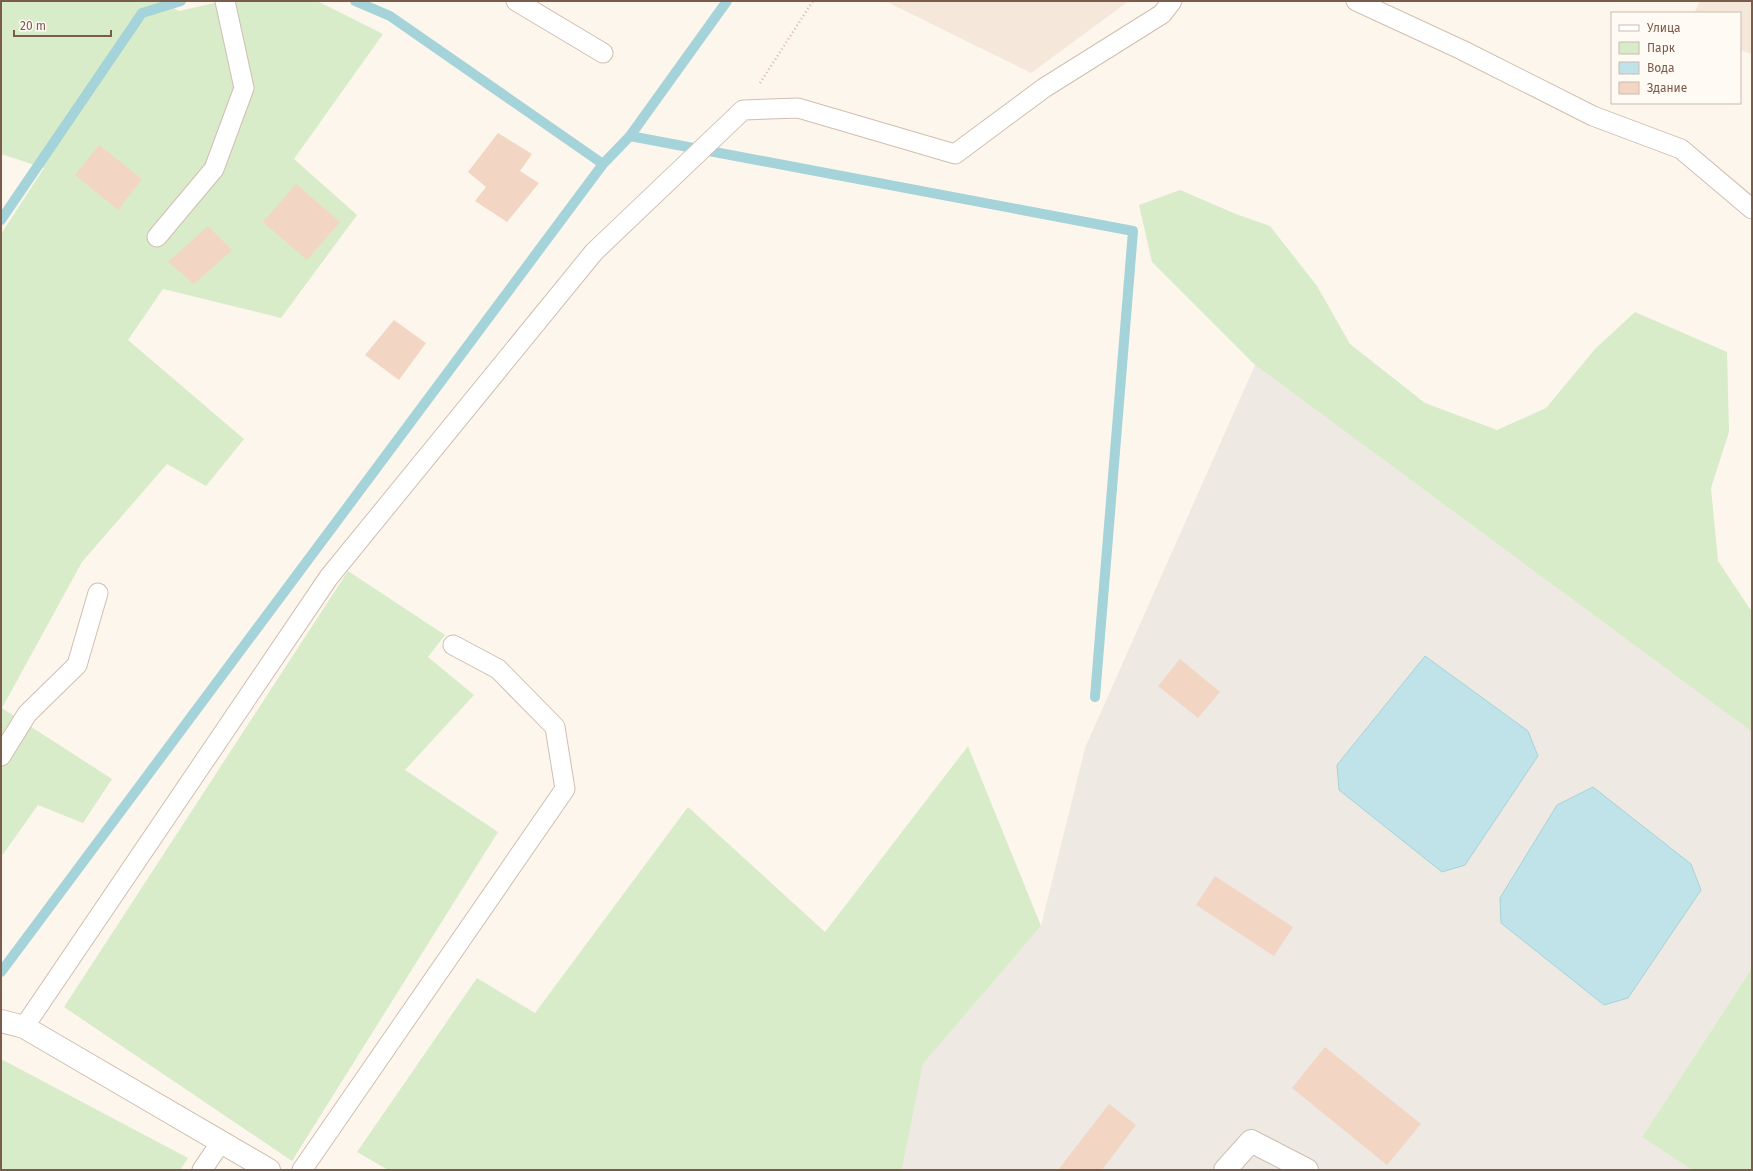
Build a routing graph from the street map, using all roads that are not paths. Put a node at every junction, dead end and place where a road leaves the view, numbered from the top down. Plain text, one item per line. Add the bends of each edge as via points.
1 (225, 1) edge
2 (516, 1) edge
3 (1172, 1) edge
4 (1356, 1) edge
5 (603, 53) dead end
6 (1752, 209) edge
7 (157, 237) dead end
8 (98, 593) dead end
9 (453, 645) dead end
10 (1, 756) edge
11 (1, 1021) edge
12 (24, 1027) junction
13 (221, 1142) junction
14 (202, 1170) edge
15 (269, 1170) edge
16 (302, 1170) edge
17 (1225, 1170) edge
18 (1307, 1170) edge

1 - 7 lane via 244,88 214,169
2 - 5 lane
3 - 12 lane via 1162,14 1044,88 955,154 798,108 743,110 594,252 328,577
4 - 6 lane via 1462,50 1593,116 1681,149
8 - 10 lane via 78,666 27,714
9 - 16 lane via 498,669 555,727 565,788
11 - 12 street
12 - 13 street
13 - 14 lane
13 - 15 street
17 - 18 street via 1250,1141

